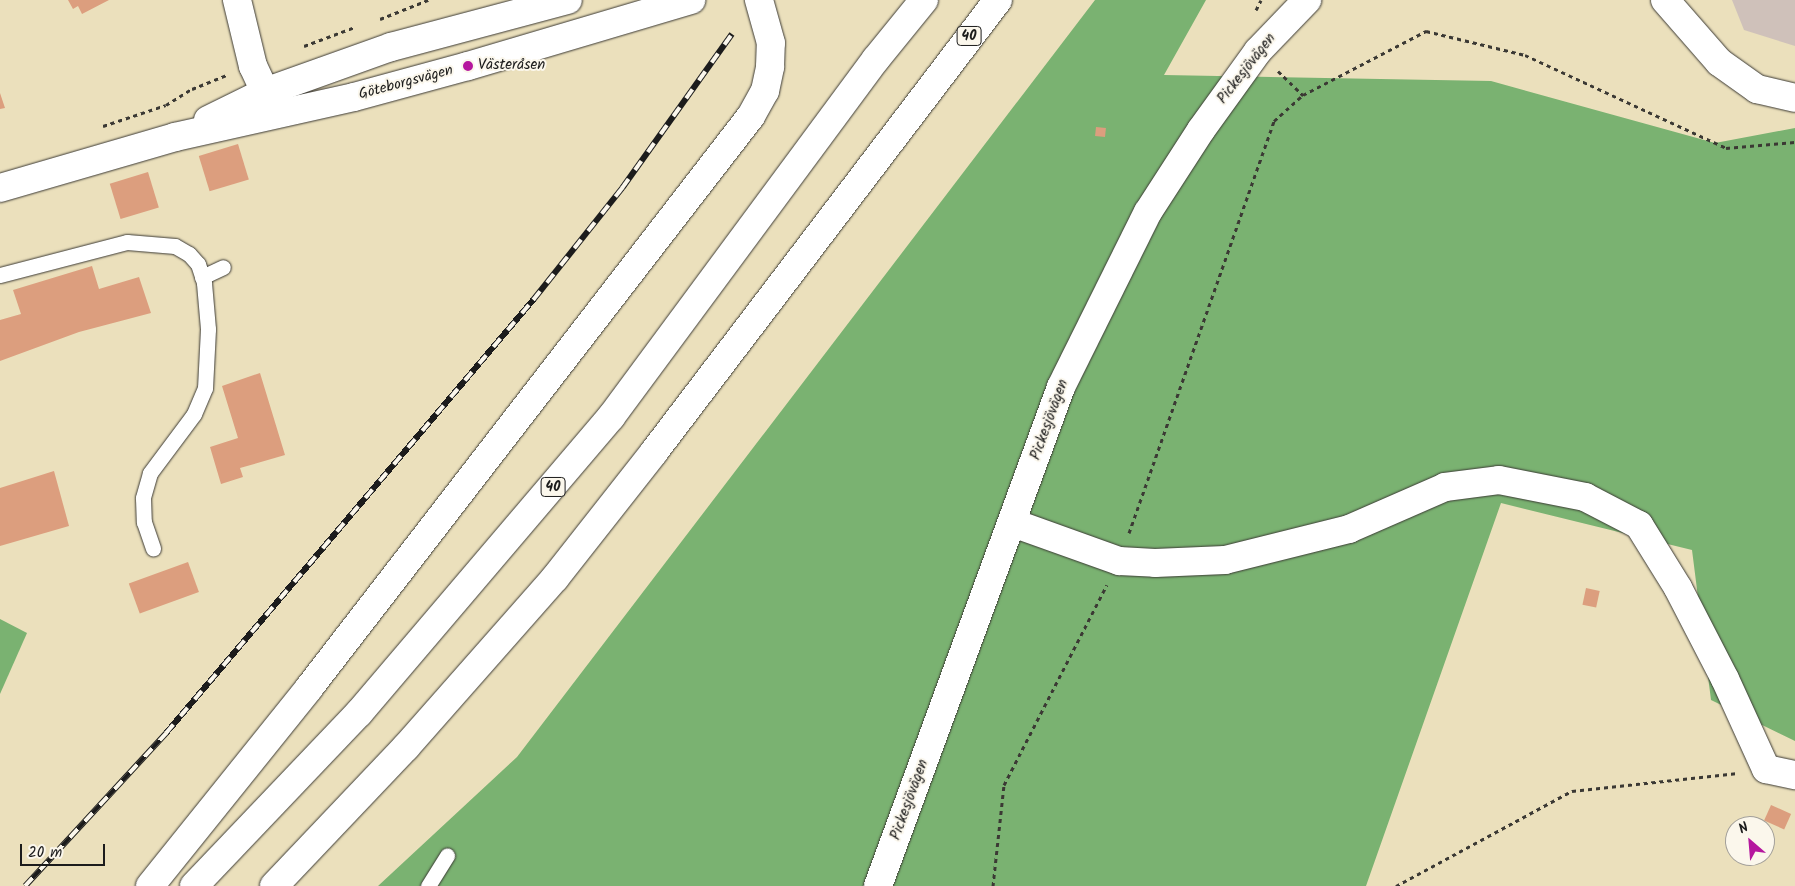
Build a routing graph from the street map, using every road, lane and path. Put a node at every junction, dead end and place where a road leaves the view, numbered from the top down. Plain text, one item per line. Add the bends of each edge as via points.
1 (237, 0) edge
2 (428, 0) edge
3 (568, 0) edge
4 (692, 0) edge
5 (759, 0) edge
6 (924, 0) edge
7 (998, 0) edge
8 (1307, 0) edge
9 (1665, 0) edge
10 (376, 20) dead end
11 (359, 26) dead end
12 (299, 48) dead end
13 (253, 66) junction
14 (264, 92) junction
15 (1795, 98) edge
16 (94, 129) dead end
17 (175, 137) junction
18 (1795, 142) edge
19 (0, 188) edge
20 (222, 267) dead end
21 (0, 275) edge
22 (202, 277) junction
23 (1013, 523) junction
24 (153, 548) dead end
25 (1119, 561) junction
26 (1766, 769) junction
27 (1795, 775) edge
28 (447, 856) dead end
29 (150, 886) edge
30 (194, 886) edge
31 (274, 886) edge
32 (428, 886) edge
33 (878, 886) edge
34 (993, 886) edge
35 (1396, 886) edge

1 - 13 main road
2 - 10 path
3 - 14 main road, Göteborgsvägen via 390,48
4 - 17 main road, Göteborgsvägen via 354,97
5 - 29 main road via 771,42 770,67 765,91 751,116 303,696
6 - 30 main road, 40 via 876,59 605,424 359,713
7 - 31 main road, 40 via 555,578 406,747
8 - 23 main road, Pickesjövägen via 1258,51 1200,130 1148,212 1061,387
9 - 15 main road via 1718,62 1757,89
11 - 12 path
13 - 14 main road
13 - 16 path via 192,88 166,104
14 - 17 main road, Göteborgsvägen
17 - 19 main road, Göteborgsvägen
18 - 25 path via 1726,148 1525,55 1426,31 1303,95 1274,120
20 - 22 lane
21 - 22 lane via 127,242 151,242 175,246 189,254
22 - 24 lane via 208,329 204,388 194,414 150,473 143,498 144,522
23 - 25 main road
23 - 33 main road, Pickesjövägen
25 - 26 main road via 1225,560 1349,529 1445,487 1499,480 1585,496 1638,525 1678,588
25 - 34 path via 1004,785
26 - 27 main road
26 - 35 path via 1572,791
28 - 32 lane

